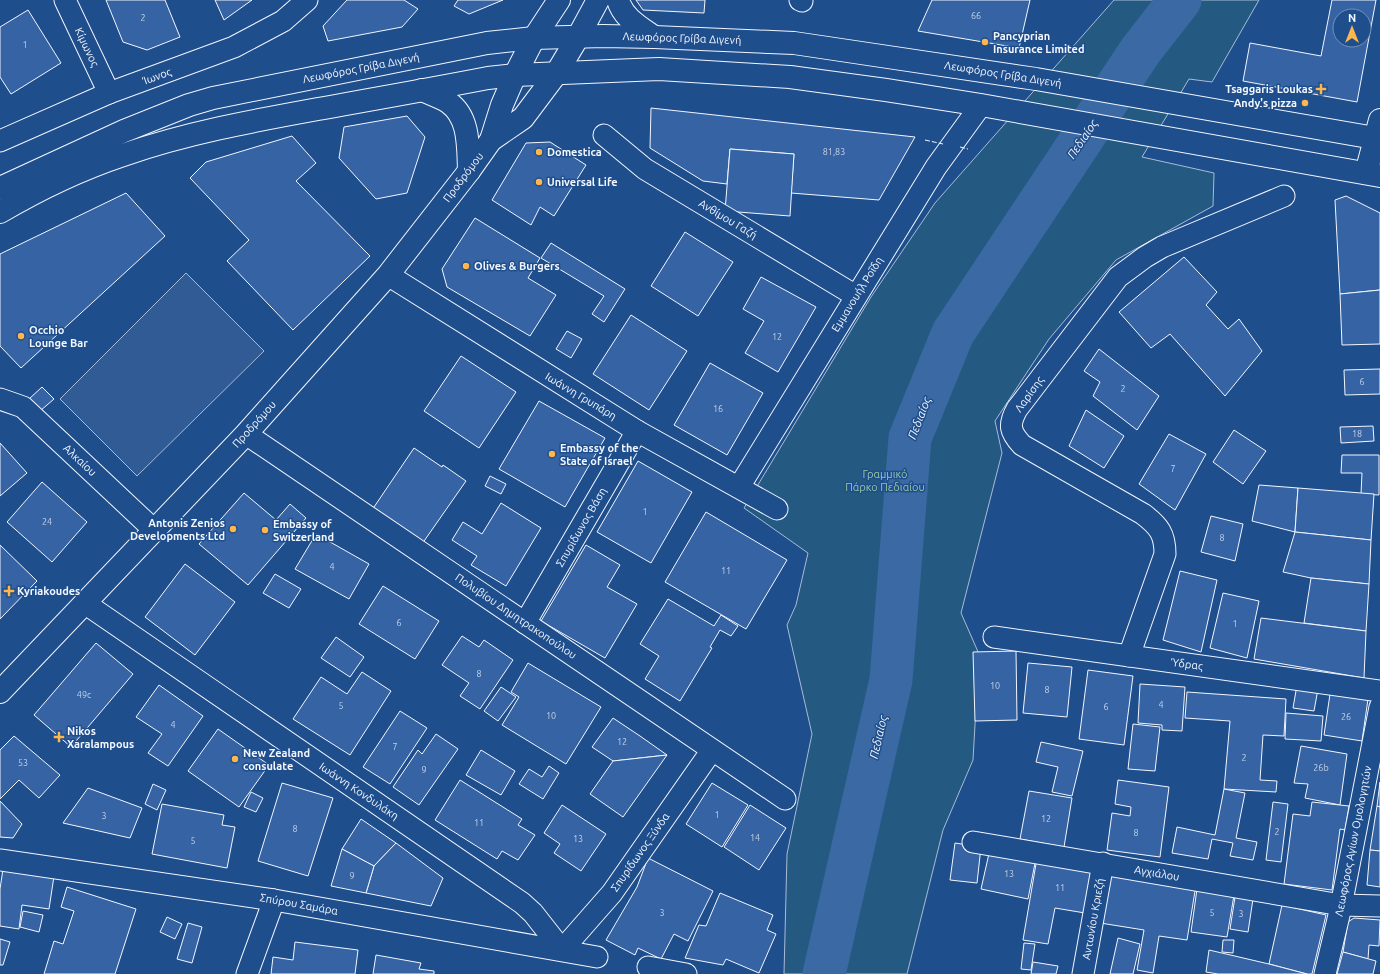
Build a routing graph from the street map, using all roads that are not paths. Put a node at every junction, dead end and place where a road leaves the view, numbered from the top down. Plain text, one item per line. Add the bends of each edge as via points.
1 (65, 0) edge
2 (307, 0) edge
3 (558, 0) edge
4 (598, 0) edge
5 (618, 0) edge
6 (578, 37) junction
7 (654, 37) junction
8 (534, 38) junction
9 (556, 74) junction
10 (515, 75) junction
11 (422, 90) junction
12 (109, 93) junction
13 (981, 105) junction
14 (1378, 132) edge
15 (604, 135) dead end
16 (490, 140) junction
17 (0, 141) edge
18 (469, 171) junction
19 (1373, 175) edge
20 (0, 188) edge
21 (1284, 196) dead end
22 (0, 212) edge
23 (388, 275) junction
24 (856, 296) junction
25 (0, 399) edge
26 (637, 431) junction
27 (246, 434) junction
28 (739, 487) junction
29 (777, 509) dead end
30 (154, 530) junction
31 (86, 604) junction
32 (526, 623) junction
33 (994, 638) dead end
34 (1129, 656) junction
35 (1380, 691) edge
36 (0, 692) edge
37 (1380, 707) edge
38 (712, 750) junction
39 (785, 799) dead end
40 (973, 842) dead end
41 (0, 860) edge
42 (1103, 863) junction
43 (274, 900) junction
44 (1341, 905) junction
45 (1380, 906) edge
46 (562, 950) junction
47 (597, 957) dead end
48 (648, 967) dead end
49 (247, 974) edge
50 (678, 974) edge
51 (1083, 974) edge
52 (1325, 974) edge

1 - 12 street, Κίμωνος
2 - 12 street, Ίωνος via 283,21 234,47
3 - 8 main road, Προδρόμου
4 - 6 main road, Προδρόμου
5 - 7 main road via 635,25
6 - 7 main road, Λεωφόρος Γρίβα Διγενή
6 - 8 main road, Λεωφόρος Γρίβα Διγενή
6 - 9 main road, Προδρόμου
7 - 14 main road, Λεωφόρος Γρίβα Διγενή via 794,42 1175,103
8 - 10 main road, Προδρόμου
8 - 20 main road, Λεωφόρος Γρίβα Διγενή via 487,43 213,98 124,131
9 - 10 main road
9 - 13 main road via 659,69 790,77
9 - 16 main road, Προδρόμου via 523,118
10 - 11 main road
10 - 16 main road, Προδρόμου
11 - 18 main road via 448,102 458,112 468,140
11 - 22 main road via 252,121 160,143 93,166 29,195
12 - 17 street, Ίωνος
13 - 19 main road
13 - 24 street, Εμμανουήλ Ροΐδη via 936,167
14 - 19 main road
15 - 24 street, Ανθίμου Γαζή via 645,169
16 - 18 main road, Προδρόμου
18 - 23 main road, Προδρόμου
21 - 34 street, Λαρίσης via 1162,247 1118,277 1012,417 1011,428 1014,437 1022,445 1143,514 1162,534 1165,554
23 - 26 street, Ιωάννη Γρυπάρη
23 - 27 main road, Προδρόμου
24 - 28 street, Εμμανουήλ Ροΐδη
25 - 30 street, Αλκαίου via 24,407
26 - 28 street, Ιωάννη Γρυπάρη
26 - 32 street, Σπυρίδωνος Βάση
27 - 30 main road, Προδρόμου
27 - 32 street, Πολυβίου Δημητρακοπούλου
28 - 29 street, Ιωάννη Γρυπάρη
30 - 31 main road, Προδρόμου
31 - 36 main road, Προδρόμου
31 - 46 street, Ιωάννη Κονδυλάκη via 522,903
32 - 38 street, Πολυβίου Δημητρακοπούλου
33 - 34 street, Ύδρας
34 - 35 street, Ύδρας
37 - 44 street, Λεωφόρος Αγίων Ομολογητών
38 - 39 street, Πολυβίου Δημητρακοπούλου
38 - 46 street, Σπυρίδωνος Ξύνδα via 612,893
40 - 42 street, Αγχιάλου
41 - 43 street, Σπύρου Σαμάρα
42 - 44 street, Αγχιάλου
42 - 51 street, Αντωνίου Κριεζή
43 - 46 street, Σπύρου Σαμάρα
43 - 49 street
44 - 45 street, Αγχιάλου
44 - 52 street, Λεωφόρος Αγίων Ομολογητών
46 - 47 street, Σπύρου Σαμάρα
48 - 50 street

